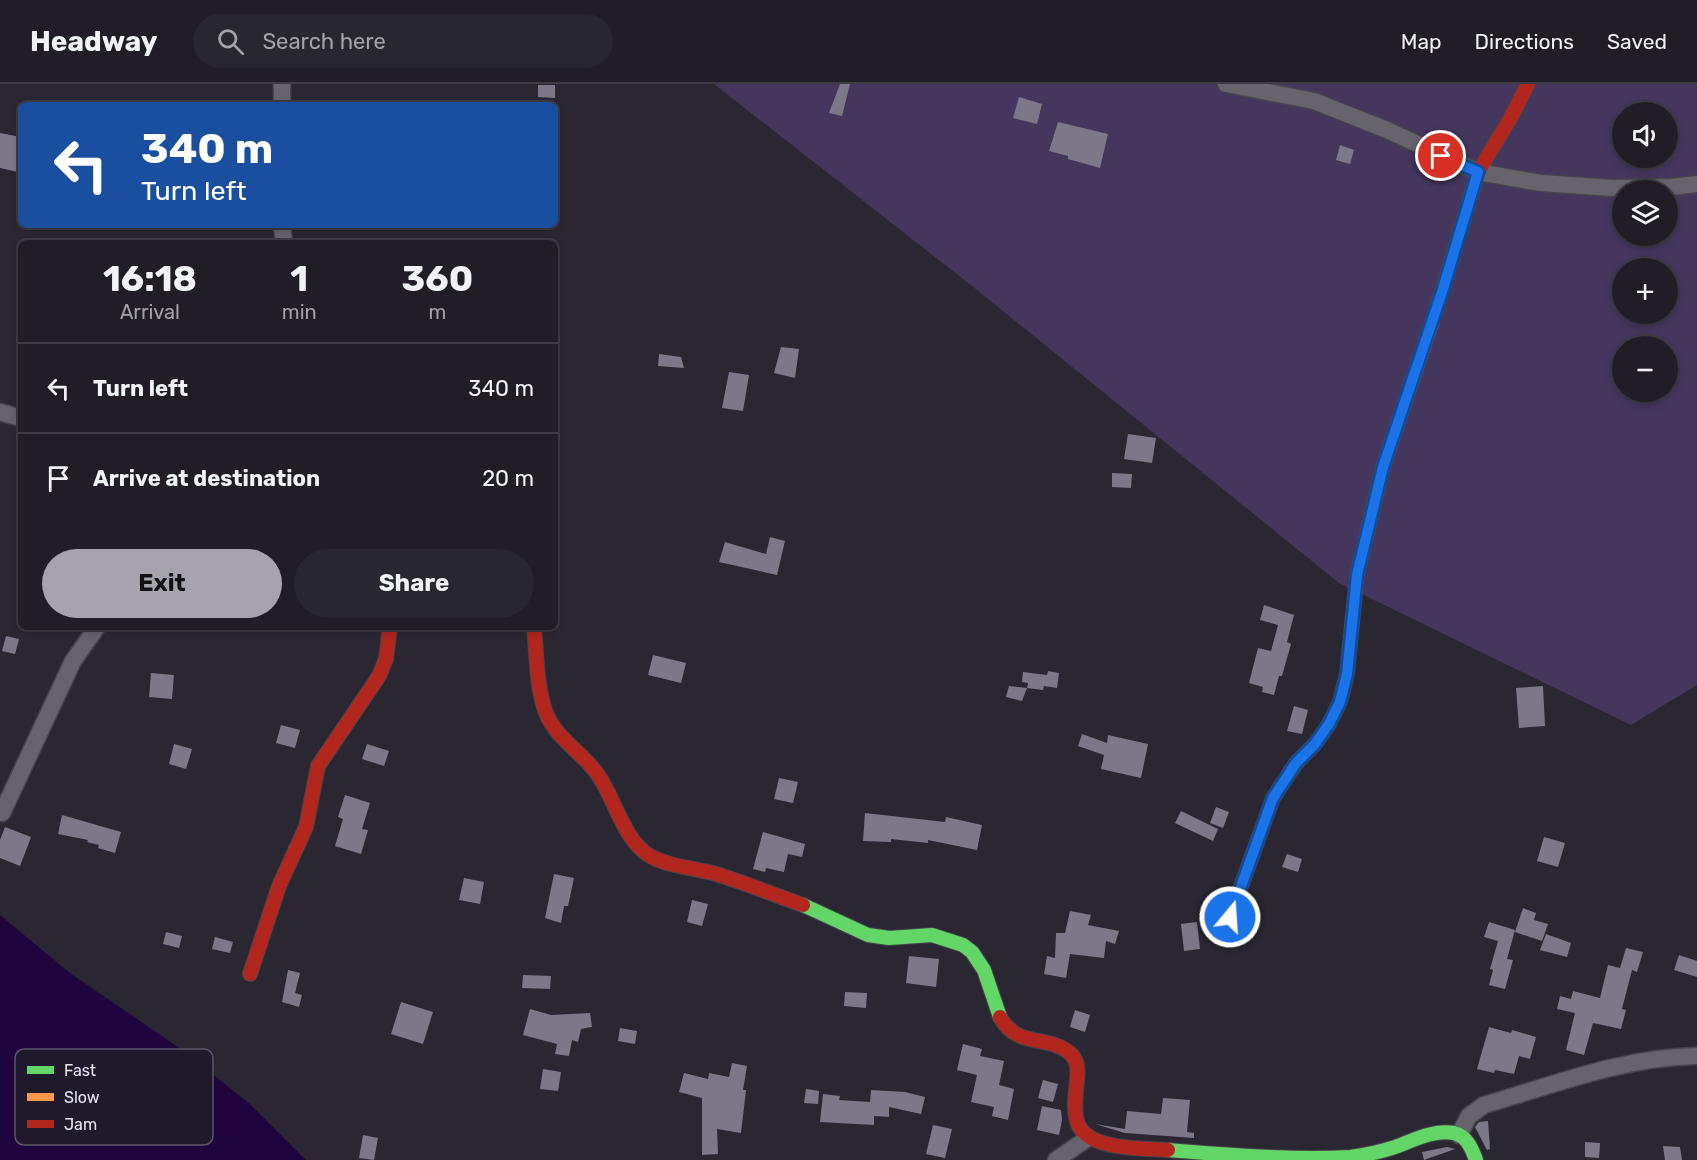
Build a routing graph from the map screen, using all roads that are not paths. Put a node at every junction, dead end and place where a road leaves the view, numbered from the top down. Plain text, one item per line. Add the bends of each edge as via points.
1 (282, 84) edge
2 (1226, 84) edge
3 (1528, 84) edge
4 (282, 102) edge
5 (1478, 172) junction
6 (1697, 184) edge
7 (0, 412) edge
8 (18, 417) edge
9 (95, 630) edge
10 (390, 630) edge
11 (534, 630) edge
12 (2, 813) dead end
13 (1230, 917) dead end
14 (250, 974) dead end
15 (1697, 1056) edge
16 (1459, 1135) junction
17 (1088, 1138) junction
18 (1123, 1153) edge
19 (1056, 1160) edge
20 (1476, 1160) edge

1 - 4 street
2 - 5 street via 1314,101
3 - 5 street
5 - 6 street via 1541,183 1612,188
5 - 13 street via 1383,467 1357,575 1347,674 1340,702 1322,734 1296,763 1273,798
7 - 8 street
9 - 12 street via 73,662
10 - 14 street via 386,659 379,675 318,766 306,827 279,886
11 - 17 street via 540,689 547,713 560,738 587,761 630,833 649,855 820,911 876,937 928,935 956,942 972,952 1009,1031 1060,1048 1074,1057 1079,1072 1075,1108 1078,1126
15 - 16 street via 1598,1071 1484,1105 1469,1116
16 - 18 street via 1441,1132 1348,1157
16 - 20 street
17 - 18 street
17 - 19 street

